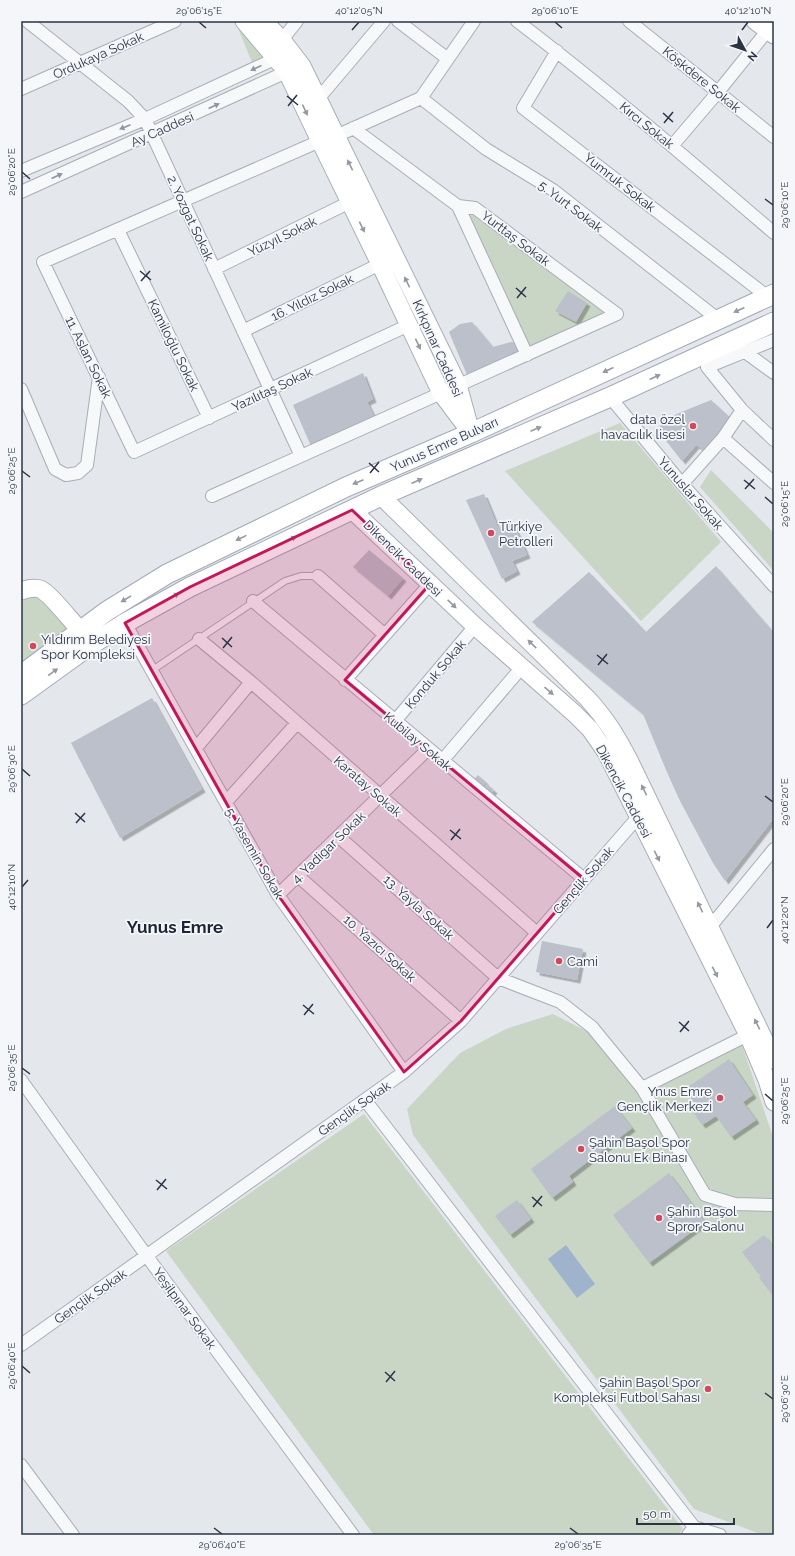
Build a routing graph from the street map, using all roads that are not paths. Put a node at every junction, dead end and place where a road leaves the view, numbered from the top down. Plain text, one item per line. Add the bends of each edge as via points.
1 (27, 21) edge
2 (175, 21) edge
3 (244, 21) edge
4 (264, 21) edge
5 (297, 21) edge
6 (384, 21) edge
7 (398, 21) edge
8 (474, 21) edge
9 (517, 21) edge
10 (629, 21) edge
11 (766, 29) edge
12 (283, 50) junction
13 (557, 51) junction
14 (448, 59) junction
15 (80, 63) junction
16 (294, 69) junction
17 (21, 89) edge
18 (718, 92) junction
19 (420, 98) junction
20 (318, 99) junction
21 (144, 119) junction
22 (353, 128) junction
23 (152, 134) junction
24 (336, 136) junction
25 (774, 137) edge
26 (320, 141) junction
27 (672, 146) junction
28 (21, 171) edge
29 (21, 192) edge
30 (183, 201) junction
31 (350, 202) junction
32 (458, 206) junction
33 (118, 230) junction
34 (774, 233) edge
35 (380, 264) junction
36 (214, 269) junction
37 (771, 295) edge
38 (718, 320) junction
39 (774, 322) edge
40 (409, 325) junction
41 (243, 331) junction
42 (774, 340) edge
43 (745, 352) junction
44 (527, 355) junction
45 (774, 373) edge
46 (99, 377) junction
47 (458, 386) junction
48 (21, 389) edge
49 (270, 389) junction
50 (441, 393) junction
51 (610, 397) junction
52 (742, 410) junction
53 (209, 418) junction
54 (471, 433) junction
55 (723, 438) junction
56 (774, 440) edge
57 (134, 452) joint
58 (480, 453) junction
59 (302, 456) junction
60 (774, 483) edge
61 (682, 484) junction
62 (212, 496) dead end
63 (381, 496) junction
64 (352, 510) junction
65 (318, 576) joint
66 (430, 584) junction
67 (774, 586) edge
68 (21, 591) edge
69 (253, 602) junction
70 (124, 623) junction
71 (475, 626) junction
72 (80, 630) junction
73 (385, 634) junction
74 (199, 639) junction
75 (522, 667) junction
76 (151, 671) junction
77 (21, 675) edge
78 (345, 680) junction
79 (251, 682) junction
80 (21, 695) edge
81 (395, 721) junction
82 (297, 723) junction
83 (196, 748) junction
84 (428, 749) junction
85 (442, 761) junction
86 (380, 796) junction
87 (226, 802) junction
88 (638, 817) junction
89 (339, 836) junction
90 (774, 849) edge
91 (298, 876) junction
92 (584, 879) junction
93 (278, 895) junction
94 (710, 927) junction
95 (537, 933) junction
96 (498, 978) junction
97 (461, 1021) junction
98 (748, 1035) junction
99 (774, 1060) edge
100 (404, 1072) junction
101 (21, 1080) edge
102 (642, 1088) junction
103 (365, 1100) junction
104 (774, 1102) edge
105 (774, 1205) edge
106 (146, 1255) junction
107 (21, 1344) edge
108 (21, 1465) edge
109 (691, 1531) edge
110 (74, 1535) edge
111 (352, 1535) edge
112 (720, 1535) edge

1 - 15 street, 2. Yozgat Sokak
2 - 15 street, Ordukaya Sokak
3 - 12 main road, Kırkpınar Caddesi
4 - 12 main road, Kırkpınar Caddesi
5 - 12 street
6 - 20 street
7 - 14 street
8 - 14 street
9 - 13 street, Kırcı Sokak
10 - 18 street, Köşkdere Sokak
11 - 18 street
12 - 16 main road, Kırkpınar Caddesi
12 -> 21 street, Ay Caddesi
13 - 27 street, Kırcı Sokak
13 - 37 street, Yumruk Sokak via 524,108
14 - 19 street
15 - 17 street, Ordukaya Sokak
15 - 21 street, 2. Yozgat Sokak via 128,101
16 - 20 main road, Kırkpınar Caddesi
23 -> 16 street, Ay Caddesi
16 -> 26 main road, Kırkpınar Caddesi
18 - 25 street, Köşkdere Sokak
18 - 27 street
19 - 22 street
19 - 38 street, 5. Yurt Sokak via 486,149 553,190
20 - 24 main road, Kırkpınar Caddesi
21 - 23 street, 2. Yozgat Sokak
21 -> 28 street, Ay Caddesi
22 - 24 street
22 - 32 street, Yurttaş Sokak
29 -> 23 street, Ay Caddesi
23 - 30 street, 2. Yozgat Sokak
47 -> 24 main road, Kırkpınar Caddesi
26 - 30 street
26 - 31 main road, Kırkpınar Caddesi
27 - 34 street, Kırcı Sokak
30 - 33 street
30 - 36 street, 2. Yozgat Sokak
31 -> 35 main road, Kırkpınar Caddesi
31 - 36 street, Yüzyıl Sokak
32 - 44 street
32 - 44 street, Yurttaş Sokak via 475,208 617,314
33 - 46 street, 11. Aslan Sokak via 43,262
33 - 53 street, Kamiloğlu Sokak
35 - 40 main road, Kırkpınar Caddesi
35 - 41 street, 16. Yıldız Sokak
36 - 41 street, 2. Yozgat Sokak
37 -> 38 main road, Yunus Emre Bulvarı
38 -> 54 main road, Yunus Emre Bulvarı
51 -> 39 main road, Yunus Emre Bulvarı
40 - 49 street, Yazılıtaş Sokak
40 -> 50 main road, Kırkpınar Caddesi
41 - 49 street, 2. Yozgat Sokak
42 - 43 street
43 - 45 street
43 - 52 street via 708,367
44 - 47 street
46 - 48 street via 88,465 78,473 66,476 55,469
46 - 57 street, 11. Aslan Sokak
47 - 50 street
47 - 54 main road, Kırkpınar Caddesi
49 - 53 street, Yazılıtaş Sokak
49 - 59 street, 2. Yozgat Sokak
50 - 54 main road, Kırkpınar Caddesi
50 - 59 street
58 -> 51 main road, Yunus Emre Bulvarı
51 - 61 street, Yunuslar Sokak
52 - 55 street
52 - 56 street
53 - 57 street, Yazılıtaş Sokak
54 - 58 main road
54 -> 72 main road, Yunus Emre Bulvarı via 340,490 167,574
55 - 60 street
55 - 61 street
63 -> 58 main road, Yunus Emre Bulvarı
59 - 62 street
61 - 67 street, Yunuslar Sokak
63 - 64 main road, Yunus Emre Bulvarı
94 -> 63 main road, Dikencik Caddesi via 617,735 605,718
64 - 66 main road, Dikencik Caddesi
70 -> 64 main road, Yunus Emre Bulvarı via 190,587
65 - 69 lane via 301,576 285,580
65 - 73 street
66 -> 71 main road, Dikencik Caddesi
66 - 73 street
68 - 72 main road via 39,588
69 - 74 lane
69 - 78 street, Kubilay Sokak
70 - 76 street, 5. Yasemin Sokak
80 -> 70 main road, Yunus Emre Bulvarı
71 - 75 main road, Dikencik Caddesi
71 - 81 street, Konduk Sokak
72 - 77 main road, Yunus Emre Bulvarı
73 - 78 street
74 - 76 lane
74 - 79 street, Karatay Sokak
75 - 85 street
75 -> 88 main road, Dikencik Caddesi via 590,729 606,752
76 - 83 street, 5. Yasemin Sokak
78 - 81 street, Kubilay Sokak
79 - 82 street, Karatay Sokak
79 - 83 street
81 - 84 street, Kubilay Sokak
82 - 86 street, Karatay Sokak
82 - 87 street
83 - 87 street, 5. Yasemin Sokak
84 - 85 street, Kubilay Sokak
84 - 86 street, 4. Yadigar Sokak
85 - 92 street, Kubilay Sokak
86 - 89 street, 4. Yadigar Sokak
86 - 95 street, Karatay Sokak
87 - 93 street, 5. Yasemin Sokak
88 - 92 street, Gençlik Sokak
88 -> 98 main road, Dikencik Caddesi
89 - 91 street, 4. Yadigar Sokak
89 - 96 street, 13. Yayla Sokak
90 - 94 street
91 - 93 street, 4. Yadigar Sokak
91 - 97 street, 10. Yazıcı Sokak
92 - 95 street, Gençlik Sokak
93 - 100 street, 5. Yasemin Sokak
99 -> 94 main road, Dikencik Caddesi
95 - 96 street, Gençlik Sokak
96 - 97 street, Gençlik Sokak
96 - 102 street via 560,1002 592,1027
97 - 100 street, Gençlik Sokak
98 - 102 street
98 - 104 main road, Dikencik Caddesi
100 - 103 street, Gençlik Sokak
101 - 106 street, Yeşilpınar Sokak
102 - 105 street via 705,1195 735,1204
103 - 106 street, Gençlik Sokak
103 - 109 street
106 - 107 street, Gençlik Sokak
106 - 111 street, Yeşilpınar Sokak
108 - 110 street
109 - 112 street

